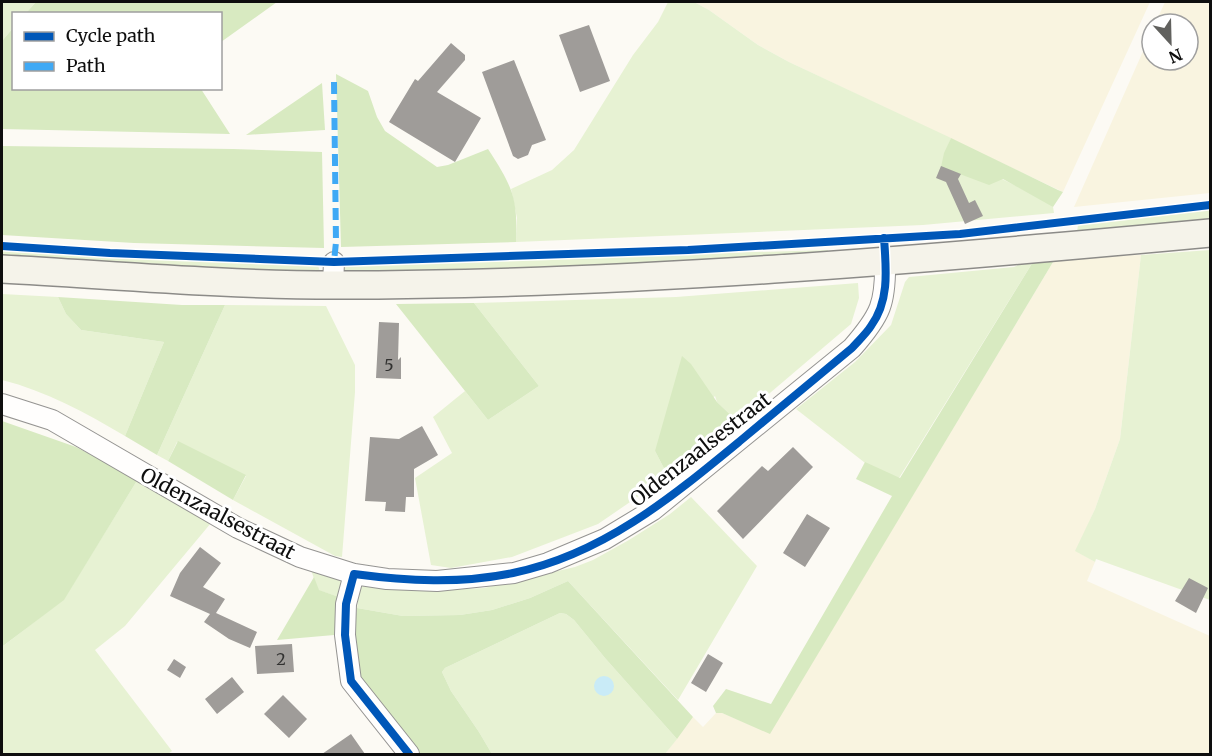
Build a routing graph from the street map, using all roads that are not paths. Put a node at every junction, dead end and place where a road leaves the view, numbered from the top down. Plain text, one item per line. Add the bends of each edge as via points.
1 (1210, 234) edge
2 (885, 260) junction
3 (2, 269) edge
4 (2, 404) edge
5 (354, 574) junction
6 (409, 754) edge

1 - 2 main road
2 - 3 main road via 541,282 334,274
2 - 5 street, Oldenzaalsestraat via 881,308 872,326 852,348 653,510 587,547 514,573 437,581
4 - 5 street, Oldenzaalsestraat via 52,420 238,528 300,557
5 - 6 street via 346,604 345,635 351,681

